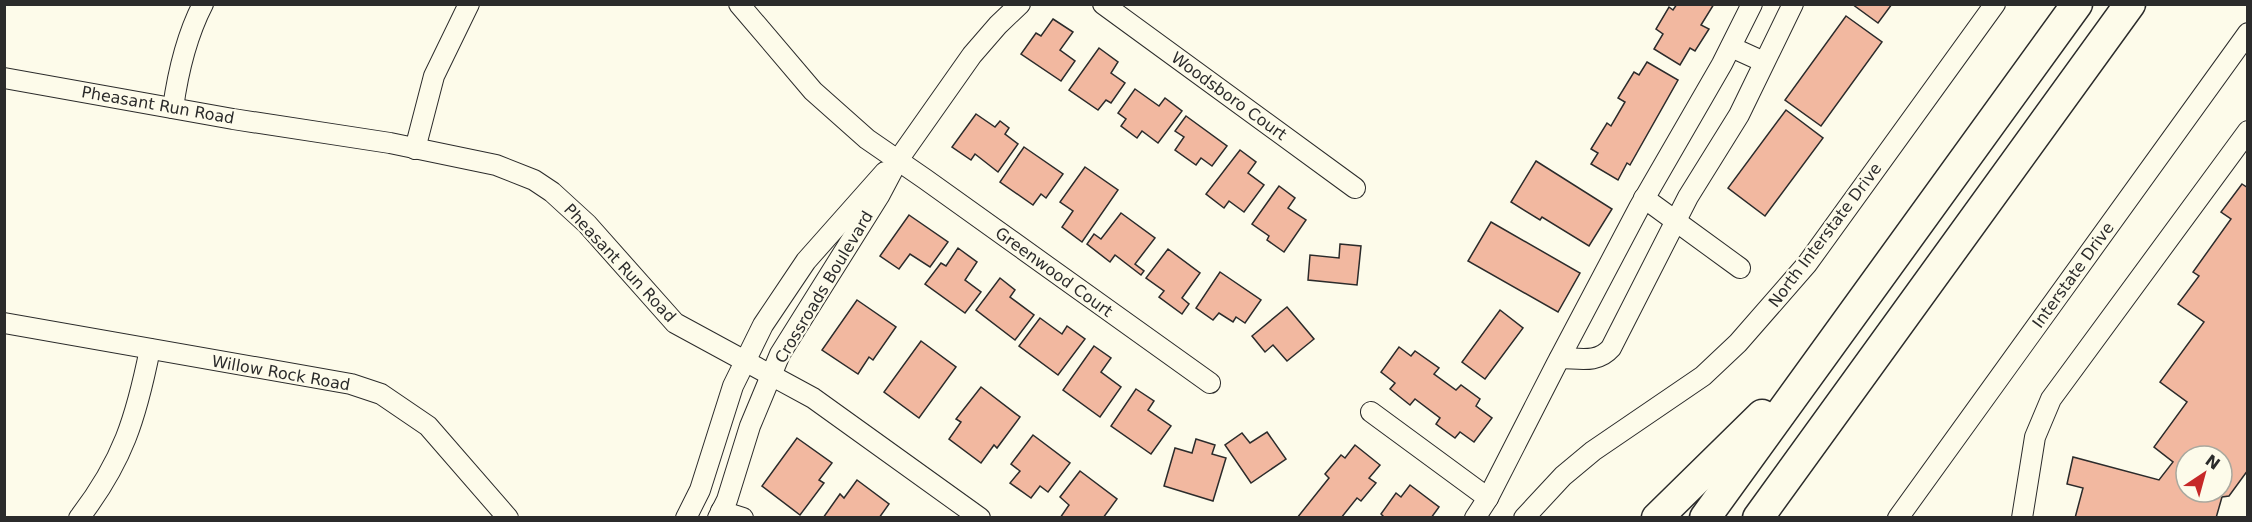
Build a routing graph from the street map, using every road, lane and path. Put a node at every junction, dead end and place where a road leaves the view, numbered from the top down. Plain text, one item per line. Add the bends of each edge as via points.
1 (203, 4) edge
2 (469, 4) edge
3 (739, 4) edge
4 (1020, 4) edge
5 (1103, 4) edge
6 (1752, 4) edge
7 (1793, 4) edge
8 (1995, 4) edge
9 (2077, 4) edge
10 (2130, 4) edge
11 (2247, 35) edge
12 (1731, 47) junction
13 (1764, 62) junction
14 (4, 78) edge
15 (173, 108) junction
16 (2247, 131) edge
17 (415, 148) junction
18 (898, 160) junction
19 (1355, 188) dead end
20 (1644, 198) junction
21 (1676, 220) junction
22 (1740, 268) dead end
23 (4, 323) edge
24 (150, 349) junction
25 (1560, 358) junction
26 (1820, 358) junction
27 (745, 362) junction
28 (771, 376) junction
29 (1210, 383) dead end
30 (1371, 412) dead end
31 (1488, 498) junction
32 (1530, 512) edge
33 (720, 514) edge
34 (79, 518) edge
35 (508, 518) edge
36 (686, 518) edge
37 (743, 518) edge
38 (980, 518) edge
39 (1475, 518) edge
40 (1656, 518) edge
41 (1705, 518) edge
42 (1758, 518) edge
43 (1898, 518) edge
44 (2022, 518) edge

1 - 15 street via 188,40
2 - 17 street via 434,76
3 - 18 street, Greenwood Court via 813,91 867,139
4 - 18 street, Crossroads Boulevard via 972,56
5 - 19 street, Woodsboro Court
6 - 12 street
7 - 13 street
8 - 32 street, North Interstate Drive via 1807,264 1738,343 1702,376 1593,451
9 - 26 highway
10 - 42 highway
11 - 43 street, Interstate Drive
12 - 13 street
12 - 20 street
13 - 21 street via 1739,115
14 - 15 street, Pheasant Run Road
15 - 17 street, Pheasant Run Road
16 - 44 street via 2051,399 2036,437
17 - 27 street, Pheasant Run Road via 496,165 534,180 586,224 675,323
18 - 27 street, Crossroads Boulevard via 806,261 763,325
18 - 28 street, Crossroads Boulevard via 780,354
18 - 29 street, Greenwood Court
20 - 21 street
20 - 25 street
21 - 22 street
21 - 25 street via 1611,348 1595,359
23 - 24 street, Willow Rock Road
24 - 34 street via 137,409 121,451
24 - 35 street, Willow Rock Road via 351,384 381,393 428,426
25 - 31 street
26 - 40 highway
26 - 41 highway
27 - 28 street, Pheasant Run Road
27 - 36 street, Crossroads Boulevard
28 - 33 street, Crossroads Boulevard
28 - 38 street, Pheasant Run Road via 813,398
30 - 31 street
31 - 39 street
33 - 37 street

